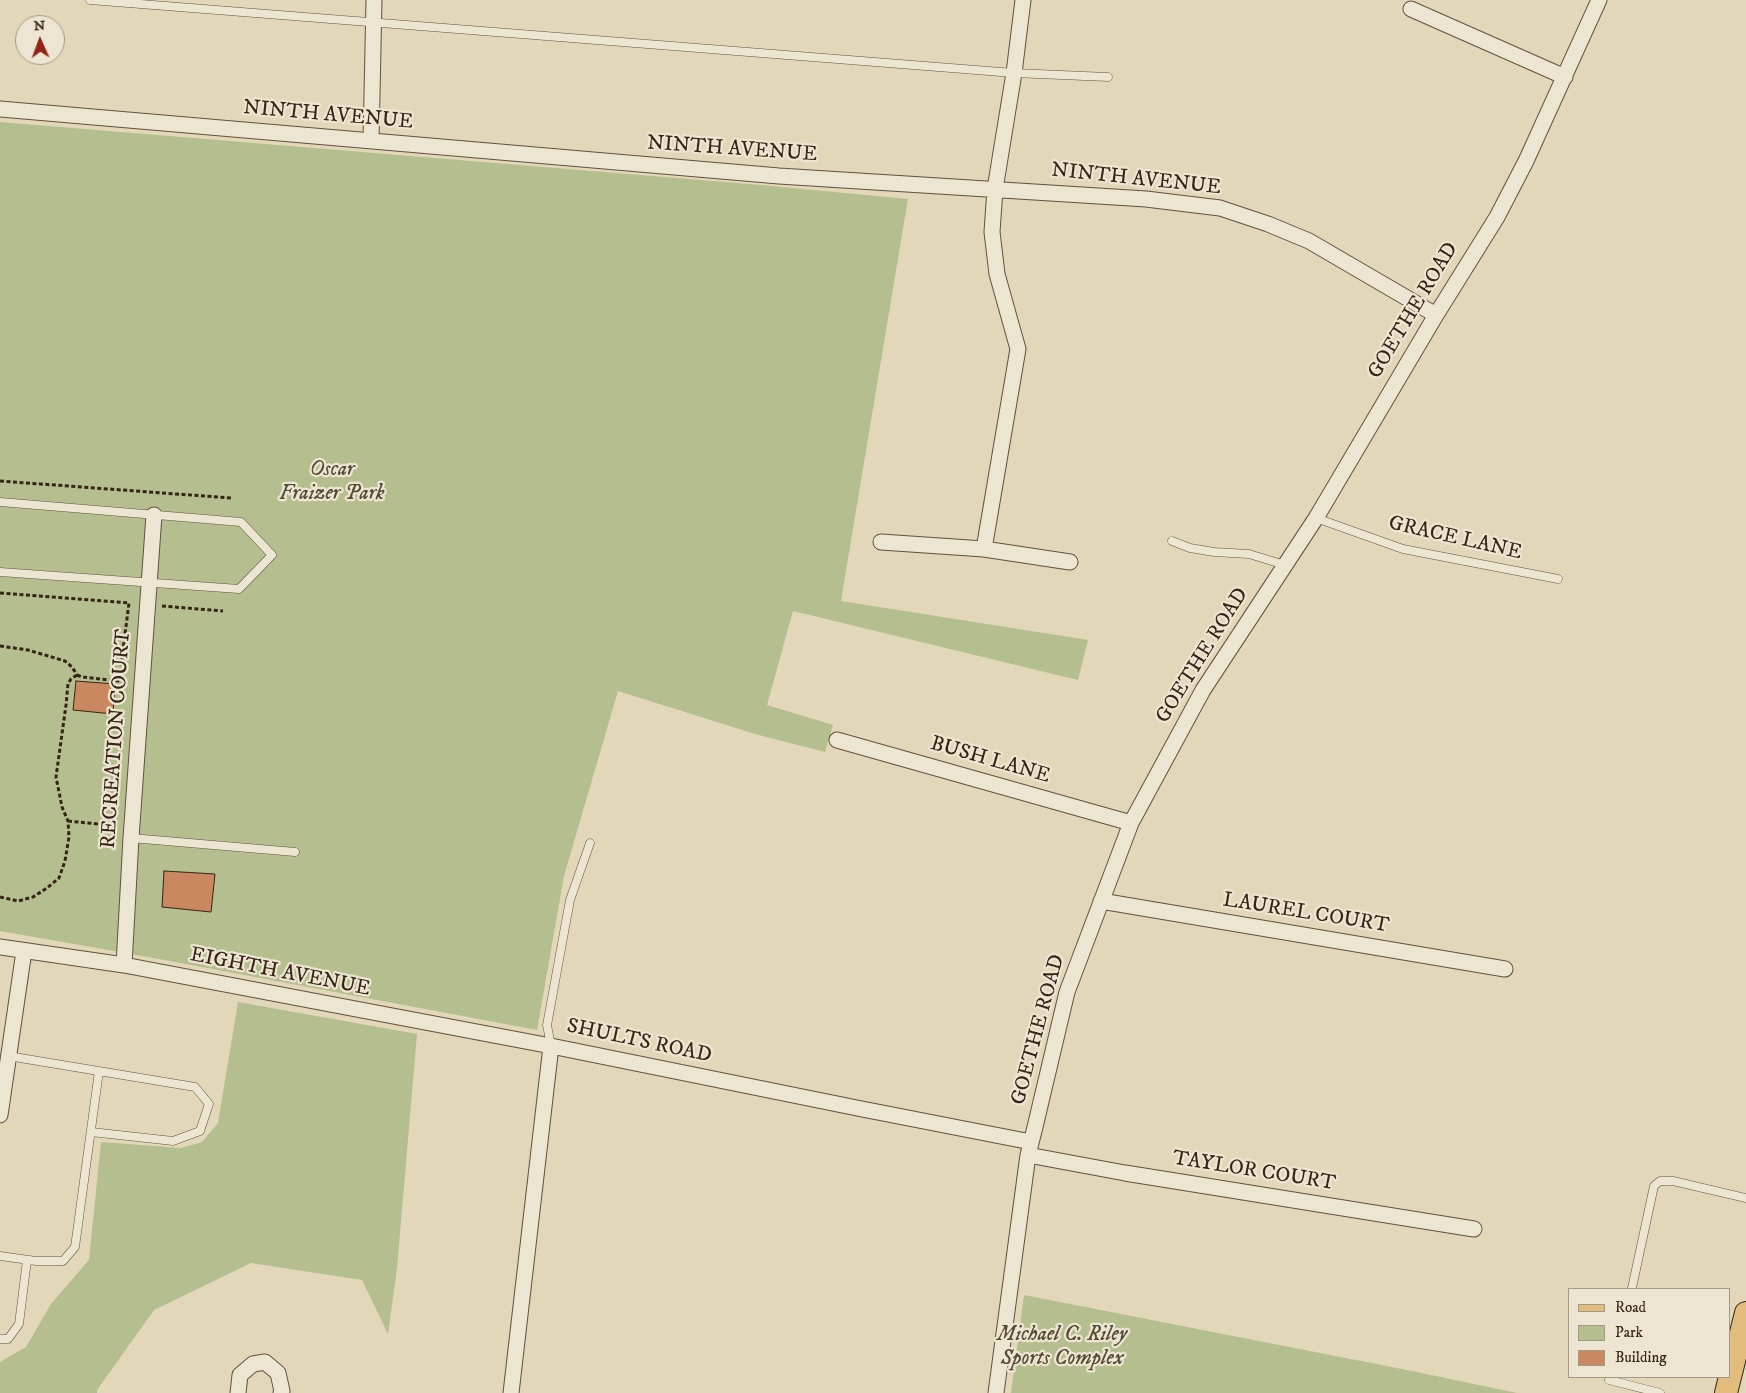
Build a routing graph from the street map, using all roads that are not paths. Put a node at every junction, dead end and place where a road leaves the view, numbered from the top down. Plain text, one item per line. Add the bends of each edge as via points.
1 (90, 0) edge
2 (374, 0) edge
3 (1023, 0) edge
4 (1599, 0) edge
5 (1412, 8) dead end
6 (374, 23) junction
7 (1014, 73) junction
8 (1565, 76) junction
9 (1108, 77) dead end
10 (0, 109) edge
11 (371, 141) junction
12 (995, 189) junction
13 (1436, 315) junction
14 (0, 502) edge
15 (154, 515) junction
16 (1316, 518) junction
17 (1172, 541) dead end
18 (881, 542) dead end
19 (984, 549) junction
20 (1070, 562) dead end
21 (1285, 565) junction
22 (0, 572) edge
23 (1558, 579) dead end
24 (149, 584) junction
25 (838, 740) dead end
26 (1131, 824) junction
27 (131, 833) junction
28 (590, 843) dead end
29 (295, 852) dead end
30 (1101, 901) junction
31 (0, 947) edge
32 (24, 951) junction
33 (124, 965) junction
34 (1505, 969) dead end
35 (551, 1046) junction
36 (8, 1056) junction
37 (99, 1071) junction
38 (0, 1115) edge
39 (91, 1132) junction
40 (1030, 1148) junction
41 (1746, 1198) edge
42 (1474, 1229) dead end
43 (0, 1256) edge
44 (26, 1260) junction
45 (1632, 1288) dead end
46 (1746, 1313) edge
47 (0, 1338) edge
48 (1731, 1373) edge
49 (1730, 1378) edge
50 (1609, 1380) dead end
51 (238, 1393) edge
52 (280, 1393) edge
53 (511, 1393) edge
54 (996, 1393) edge
55 (1660, 1393) edge
56 (1726, 1393) edge

1 - 6 lane
2 - 6 street
3 - 7 street
4 - 8 street, GOETHE ROAD
5 - 8 street
6 - 7 lane
6 - 11 street
7 - 9 lane
7 - 12 street
8 - 13 street, GOETHE ROAD via 1497,217
10 - 11 street, NINTH AVENUE
11 - 12 street, NINTH AVENUE via 779,176
12 - 13 street, NINTH AVENUE via 1146,199 1220,208 1309,241
12 - 19 street via 992,232 997,274 1018,349
13 - 16 street, GOETHE ROAD
14 - 15 lane
15 - 24 street, RECREATION COURT
15 - 24 lane via 241,522 272,555 239,589
16 - 21 street, GOETHE ROAD
16 - 23 lane, GRACE LANE via 1403,549
17 - 21 lane via 1190,548 1249,554
18 - 19 street
19 - 20 street
21 - 26 street, GOETHE ROAD via 1203,690
22 - 24 lane
24 - 27 street, RECREATION COURT
25 - 26 street, BUSH LANE
26 - 30 street, GOETHE ROAD
27 - 29 lane
27 - 33 street, RECREATION COURT
28 - 35 lane via 570,900 547,1025
30 - 34 street, LAUREL COURT
30 - 40 street, GOETHE ROAD via 1067,992
31 - 32 street, EIGHTH AVENUE
32 - 33 street, EIGHTH AVENUE
32 - 36 street
33 - 35 street, EIGHTH AVENUE
35 - 40 street, SHULTS ROAD
35 - 53 street, SHULTS ROAD
36 - 37 lane
36 - 38 street
37 - 39 lane
37 - 39 lane via 195,1087 209,1104 200,1131 173,1141
39 - 44 lane via 75,1247 63,1261
40 - 42 street, TAYLOR COURT via 1125,1173
40 - 54 street, GOETHE ROAD
41 - 45 lane via 1673,1181 1660,1181 1654,1186
43 - 44 lane
44 - 47 lane via 19,1324 8,1339
46 - 48 main road
49 - 56 main road
50 - 55 lane
51 - 52 street via 240,1375 253,1364 265,1362 278,1373

